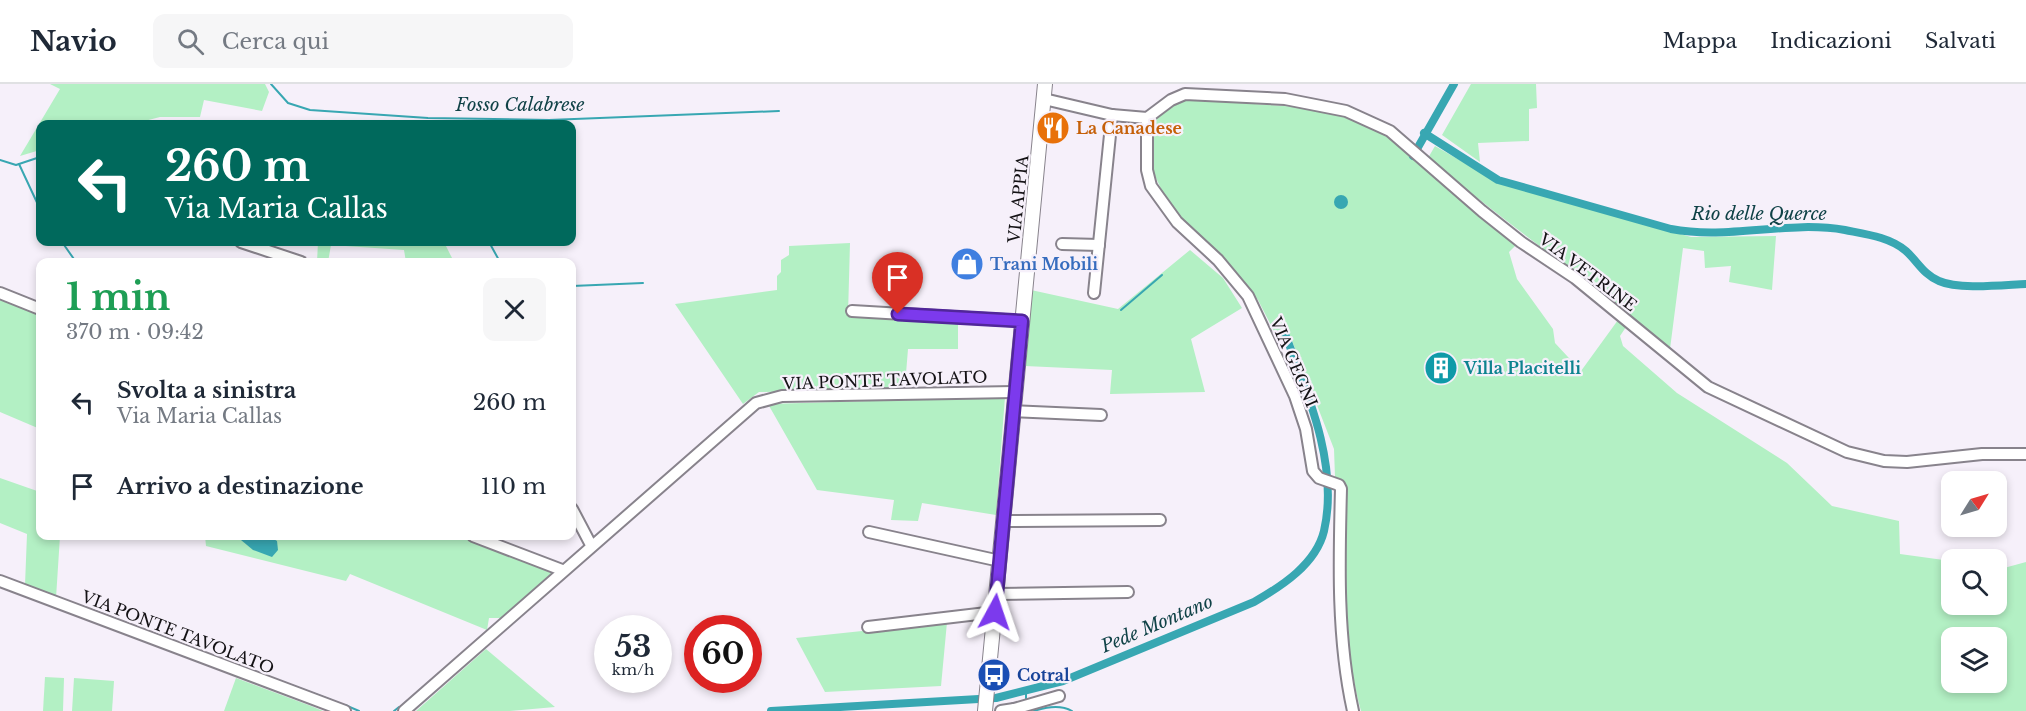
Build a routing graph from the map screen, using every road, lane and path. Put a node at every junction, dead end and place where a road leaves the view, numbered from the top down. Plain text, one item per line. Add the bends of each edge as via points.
1 (1045, 84) edge
2 (1044, 99) junction
3 (1112, 115) junction
4 (1147, 118) junction
5 (1062, 244) dead end
6 (1099, 245) junction
7 (254, 246) edge
8 (289, 258) edge
9 (0, 293) edge
10 (1094, 293) dead end
11 (36, 307) edge
12 (852, 311) dead end
13 (1022, 321) junction
14 (1014, 392) junction
15 (1013, 411) junction
16 (1101, 415) dead end
17 (2026, 454) edge
18 (576, 517) edge
19 (1160, 520) dead end
20 (1004, 521) junction
21 (869, 532) dead end
22 (483, 540) edge
23 (591, 545) junction
24 (1000, 561) junction
25 (562, 570) junction
26 (0, 581) edge
27 (1128, 592) dead end
28 (997, 594) junction
29 (995, 612) junction
30 (868, 627) dead end
31 (1059, 696) dead end
32 (1020, 708) edge
33 (345, 711) edge
34 (404, 711) edge
35 (985, 711) edge
36 (1001, 711) edge
37 (1353, 711) edge

1 - 2 main road, VIA APPIA
2 - 3 street
2 - 13 main road, VIA APPIA
3 - 4 street
3 - 6 street
4 - 17 street, VIA VETRINE via 1185,94 1285,99 1346,111 1390,131 1482,211 1575,278 1708,387 1847,452 1884,461
4 - 37 street, VIA GEGNI via 1147,170 1151,186 1178,222 1248,296 1295,396 1313,471 1319,478 1339,485 1342,619
5 - 6 street
6 - 10 street
7 - 8 street
9 - 11 street
12 - 13 street
13 - 14 main road, VIA APPIA
14 - 15 main road, VIA APPIA
14 - 23 street, VIA PONTE TAVOLATO via 782,396 756,403
15 - 16 street
15 - 20 main road, VIA APPIA
18 - 23 street
19 - 20 street
20 - 24 main road, VIA APPIA
21 - 24 street
22 - 25 street
23 - 25 street, VIA PONTE TAVOLATO
24 - 28 main road, VIA APPIA
25 - 34 street, VIA PONTE TAVOLATO
26 - 33 street, VIA PONTE TAVOLATO
27 - 28 street
28 - 29 main road, VIA APPIA
29 - 30 street
29 - 35 main road, VIA APPIA
31 - 32 street
32 - 36 street

